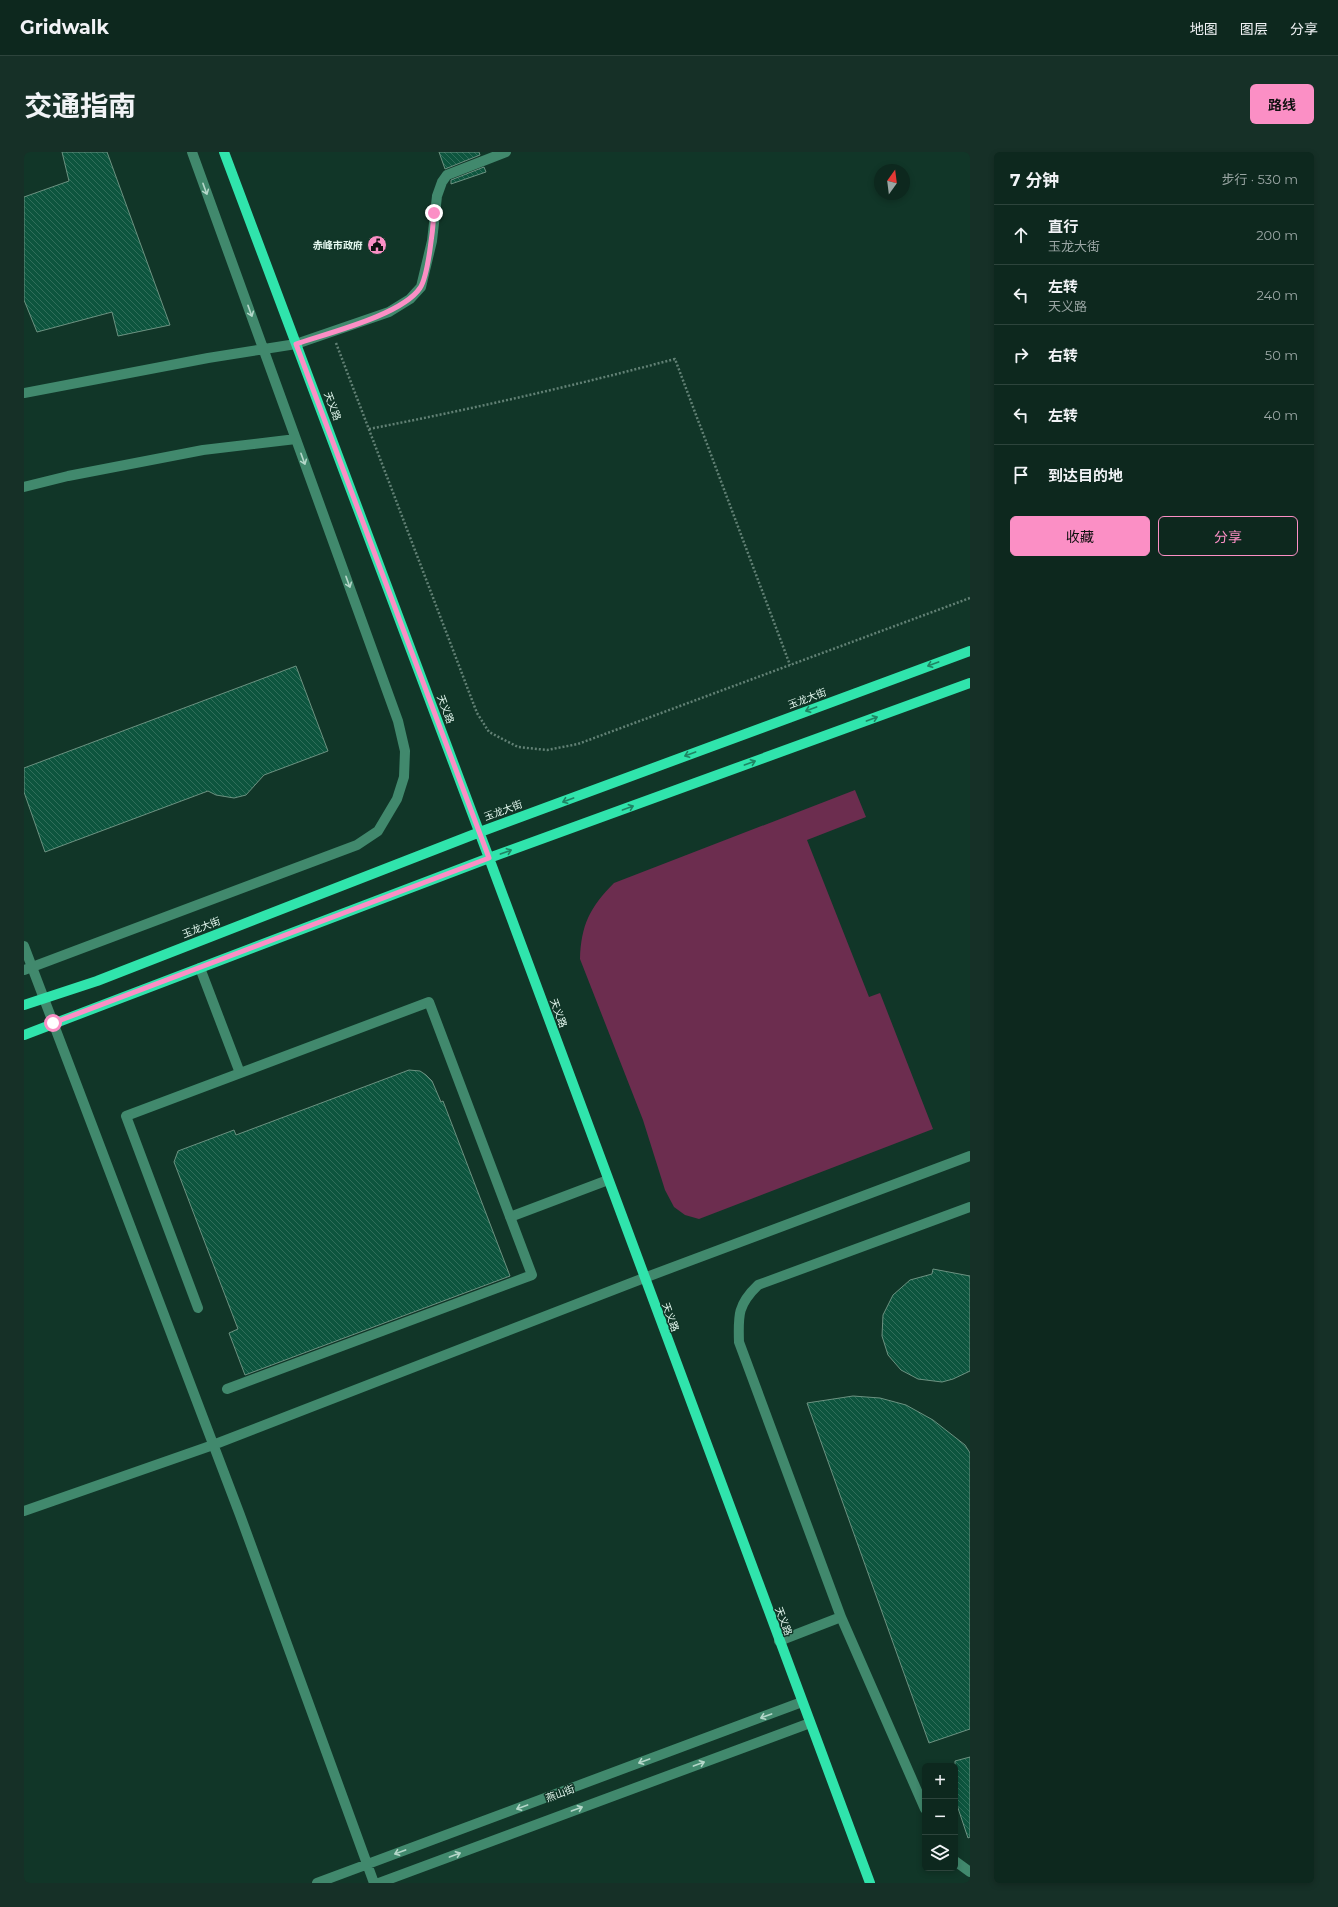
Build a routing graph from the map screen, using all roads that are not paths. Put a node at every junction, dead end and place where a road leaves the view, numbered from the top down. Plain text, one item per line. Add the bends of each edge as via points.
1 (192, 152) edge
2 (224, 152) edge
3 (506, 152) edge
4 (296, 344) junction
5 (263, 349) junction
6 (24, 393) edge
7 (296, 439) junction
8 (24, 487) edge
9 (970, 651) edge
10 (970, 683) edge
11 (480, 832) junction
12 (489, 858) junction
13 (24, 946) edge
14 (28, 968) edge
15 (200, 968) junction
16 (44, 998) junction
17 (24, 1005) edge
18 (53, 1023) junction
19 (24, 1035) edge
20 (240, 1073) junction
21 (970, 1156) edge
22 (608, 1180) junction
23 (970, 1207) edge
24 (510, 1217) junction
25 (644, 1278) junction
26 (198, 1308) dead end
27 (227, 1389) dead end
28 (213, 1445) junction
29 (24, 1510) edge
30 (841, 1617) junction
31 (779, 1641) junction
32 (802, 1702) junction
33 (810, 1723) junction
34 (922, 1802) edge
35 (958, 1863) edge
36 (367, 1864) junction
37 (970, 1872) edge
38 (317, 1883) edge
39 (374, 1883) edge
40 (380, 1883) edge
41 (870, 1883) edge

1 -> 5 street
2 - 4 main road, 天义路
3 - 4 street via 447,175 442,182 437,196 432,241 421,287 414,295 389,312
4 - 5 street
4 - 11 main road, 天义路
5 - 6 street
5 - 7 street
7 - 8 street via 203,450
7 -> 14 street via 398,721 405,750 404,777 397,799 378,832 358,845
9 -> 11 main road, 玉龙大街
12 -> 10 main road
11 - 12 main road, 天义路
11 - 16 main road, 玉龙大街 via 96,981
12 - 15 main road
12 - 22 main road, 天义路
13 - 14 street
14 - 16 street
15 - 18 main road
15 - 20 street
16 - 17 main road, 玉龙大街
16 - 18 street
18 - 19 main road
18 - 28 street
20 - 24 street via 429,1002
20 - 26 street via 126,1116
21 - 25 street
22 - 24 street
22 - 25 main road, 天义路
23 - 30 street via 758,1284 745,1297 738,1321 739,1342
24 - 27 street via 532,1275
25 - 28 street
25 - 31 main road, 天义路
28 - 29 street
28 - 36 street
30 - 31 street
30 - 34 street
31 - 32 main road, 天义路
32 - 33 main road, 天义路
32 -> 36 street, 燕山街
40 -> 33 street
33 - 41 main road, 天义路
35 - 37 street
36 - 38 street, 燕山街
36 - 39 street

